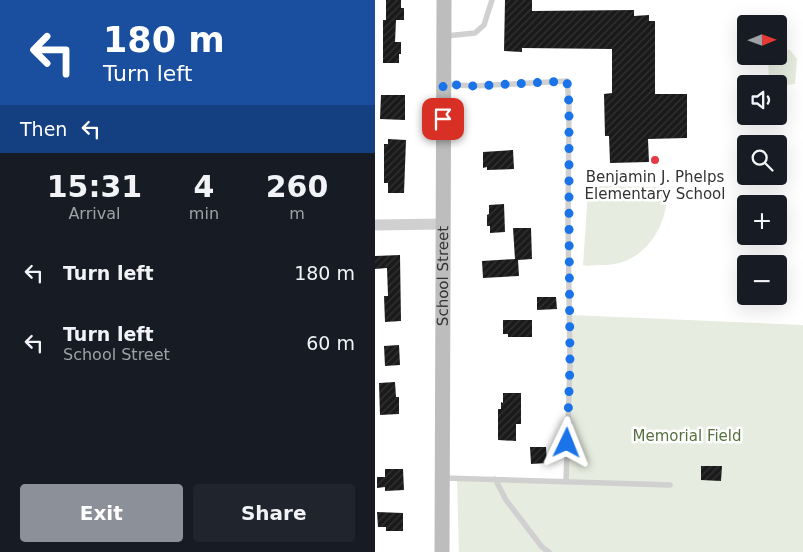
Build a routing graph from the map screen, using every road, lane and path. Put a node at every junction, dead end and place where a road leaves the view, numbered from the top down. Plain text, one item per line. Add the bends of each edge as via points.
1 (444, 0) edge
2 (492, 0) edge
3 (443, 36) junction
4 (443, 84) junction
5 (443, 224) junction
6 (375, 225) edge
7 (442, 478) junction
8 (495, 479) junction
9 (566, 481) junction
10 (671, 485) dead end
11 (442, 552) edge
12 (549, 552) edge

1 - 3 street, School Street
2 - 3 lane via 484,25 475,33
3 - 4 street, School Street
4 - 5 street, School Street
4 - 9 lane via 474,86 567,81 570,366
5 - 6 street
5 - 7 street, School Street
7 - 8 lane
7 - 11 street, School Street
8 - 9 lane
8 - 12 lane via 506,500
9 - 10 lane

